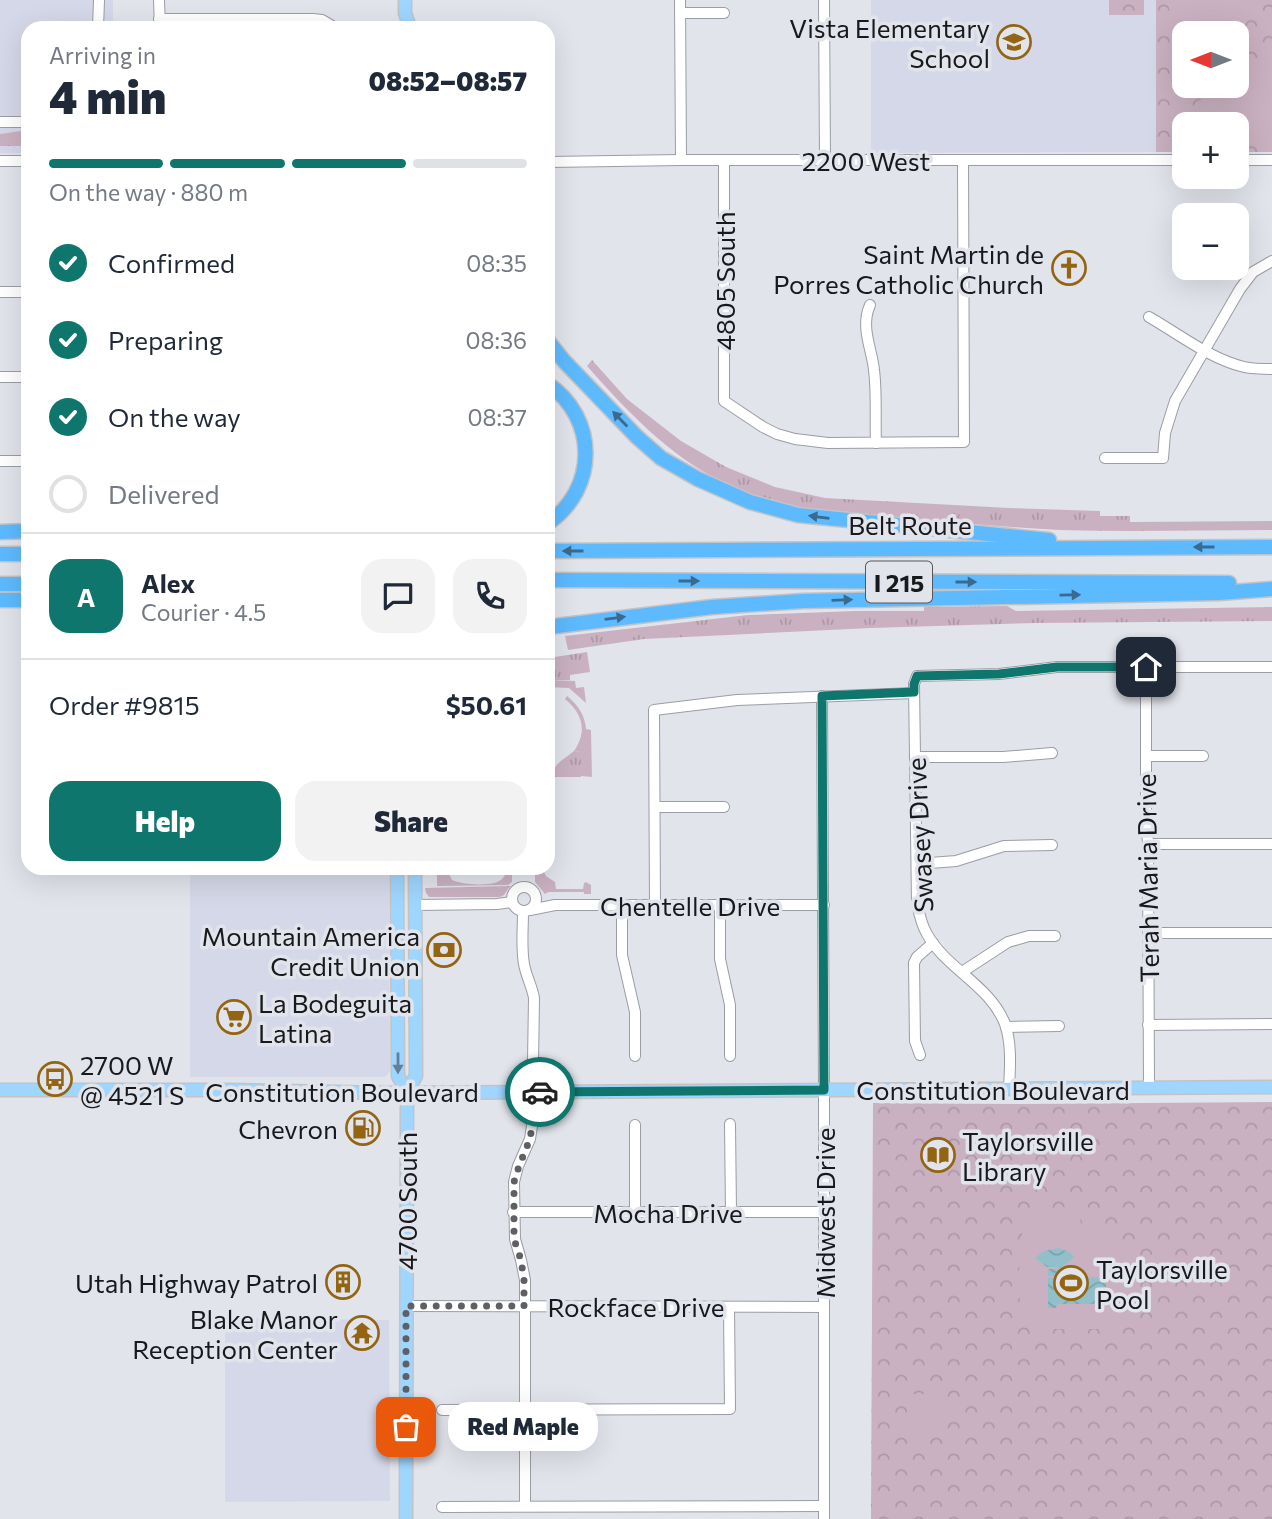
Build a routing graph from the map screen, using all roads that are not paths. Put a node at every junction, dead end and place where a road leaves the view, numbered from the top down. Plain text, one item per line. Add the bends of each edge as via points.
1 (99, 0) edge
2 (159, 0) edge
3 (680, 0) edge
4 (824, 0) edge
5 (680, 13) junction
6 (724, 13) dead end
7 (98, 21) edge
8 (159, 21) edge
9 (236, 21) edge
10 (324, 21) edge
11 (0, 122) edge
12 (21, 122) edge
13 (681, 160) junction
14 (724, 160) junction
15 (825, 160) junction
16 (963, 160) junction
17 (1172, 160) edge
18 (1249, 160) edge
19 (1272, 160) edge
20 (0, 161) edge
21 (21, 161) edge
22 (555, 162) edge
23 (1272, 261) edge
24 (0, 292) edge
25 (21, 292) edge
26 (870, 305) dead end
27 (1149, 317) dead end
28 (555, 349) edge
29 (1205, 350) junction
30 (1272, 369) edge
31 (0, 377) edge
32 (21, 377) edge
33 (555, 390) edge
34 (876, 443) junction
35 (1105, 458) dead end
36 (0, 461) edge
37 (21, 461) edge
38 (555, 517) edge
39 (21, 531) edge
40 (0, 532) edge
41 (1131, 547) junction
42 (1272, 547) edge
43 (555, 551) edge
44 (0, 554) edge
45 (21, 554) edge
46 (555, 580) edge
47 (1272, 583) edge
48 (0, 584) edge
49 (21, 584) edge
50 (1272, 589) edge
51 (0, 600) edge
52 (21, 600) edge
53 (555, 626) edge
54 (1146, 667) junction
55 (1272, 667) edge
56 (914, 692) junction
57 (822, 696) junction
58 (1052, 753) dead end
59 (1146, 756) junction
60 (1203, 756) dead end
61 (915, 757) junction
62 (655, 807) junction
63 (724, 807) dead end
64 (1272, 844) edge
65 (1052, 845) dead end
66 (1148, 845) junction
67 (917, 864) junction
68 (397, 875) edge
69 (415, 875) edge
70 (534, 893) junction
71 (512, 902) junction
72 (415, 905) junction
73 (555, 905) junction
74 (622, 905) junction
75 (655, 905) junction
76 (720, 905) junction
77 (824, 905) junction
78 (527, 911) junction
79 (1149, 933) junction
80 (1272, 933) edge
81 (1055, 936) dead end
82 (933, 943) junction
83 (962, 972) junction
84 (1272, 1024) edge
85 (1149, 1025) junction
86 (1059, 1026) dead end
87 (1006, 1027) junction
88 (920, 1055) dead end
89 (635, 1056) dead end
90 (730, 1056) dead end
91 (1272, 1087) edge
92 (1149, 1088) junction
93 (1009, 1089) junction
94 (0, 1090) edge
95 (824, 1090) junction
96 (533, 1092) junction
97 (407, 1093) junction
98 (730, 1124) dead end
99 (635, 1125) dead end
100 (513, 1212) junction
101 (635, 1212) junction
102 (731, 1212) junction
103 (824, 1212) junction
104 (406, 1306) junction
105 (524, 1306) junction
106 (729, 1307) junction
107 (824, 1307) junction
108 (442, 1410) dead end
109 (524, 1410) junction
110 (525, 1506) junction
111 (824, 1506) junction
112 (442, 1507) dead end
113 (406, 1519) edge
114 (824, 1519) edge

1 - 7 street
2 - 8 street
3 - 5 street
4 - 15 street
5 - 6 street
5 - 13 street
9 - 10 street
11 - 12 street
13 - 14 street, 2200 West
13 - 22 street, 2200 West
14 - 15 street, 2200 West
14 - 34 street, 4805 South via 724,401 764,427 795,439
15 - 16 street, 2200 West
16 - 17 street, 2200 West
16 - 34 street via 964,442
18 - 19 street
20 - 21 street
23 - 29 street via 1246,280
24 - 25 street
26 - 34 street via 865,326 874,369
27 - 29 street
41 -> 28 highway via 798,515 750,502 661,458
29 - 30 street via 1247,368
29 - 35 street via 1175,401 1163,458
31 - 32 street
33 - 38 highway via 575,412 586,452 577,491
36 - 37 street
39 - 40 highway
42 -> 41 highway, Belt Route / I 215
41 -> 43 highway, Belt Route / I 215
44 - 45 highway
46 -> 47 highway, I 215
48 - 49 highway
53 -> 50 highway via 803,601
51 - 52 highway
54 - 55 street
54 - 56 street, Swasey Drive via 917,676
54 - 59 street, Terah Maria Drive
56 - 57 street
56 - 61 street, Swasey Drive
57 - 62 street via 719,701 654,710
57 - 77 street, Midwest Drive
58 - 61 street
59 - 60 street
59 - 66 street, Terah Maria Drive
61 - 67 street, Swasey Drive
62 - 63 street
62 - 75 street
64 - 66 street
65 - 67 street via 1004,846 956,861
66 - 79 street, Terah Maria Drive
67 - 82 street, Swasey Drive via 919,914
68 -> 97 main road, 4700 South via 398,1076
69 - 72 main road, 4700 South
70 - 71 street via 520,887
70 - 73 street, Chentelle Drive
70 - 78 street via 536,901
71 - 72 street
71 - 78 street via 514,908
72 - 97 main road, 4700 South via 416,1076
73 - 74 street, Chentelle Drive
73 - 78 street, Chentelle Drive
74 - 75 street, Chentelle Drive
74 - 89 street via 622,956 635,1012
75 - 76 street, Chentelle Drive
76 - 77 street, Chentelle Drive
76 - 90 street via 720,959 730,1005
77 - 95 street, Midwest Drive
78 - 96 street via 523,959 534,998
79 - 80 street
79 - 85 street, Terah Maria Drive
81 - 83 street via 1009,942
82 - 83 street, Swasey Drive
82 - 88 street via 914,963 915,1041
83 - 87 street, Swasey Drive via 994,1004
84 - 85 street
85 - 92 street, Terah Maria Drive
86 - 87 street
87 - 93 street, Swasey Drive
91 - 92 main road, Constitution Boulevard
92 - 93 main road, Constitution Boulevard
93 - 95 main road, Constitution Boulevard
94 - 97 main road, Constitution Boulevard
95 - 96 main road, Constitution Boulevard
95 - 103 street, Midwest Drive
96 - 97 main road, Constitution Boulevard
96 - 100 street via 530,1139 514,1182
97 - 104 main road, 4700 South
98 - 102 street
99 - 101 street
100 - 101 street, Mocha Drive
100 - 105 street
101 - 102 street, Mocha Drive
102 - 103 street, Mocha Drive
103 - 107 street, Midwest Drive
104 - 105 street, Rockface Drive
104 - 113 main road, 4700 South
105 - 106 street, Rockface Drive
105 - 109 street
106 - 107 street, Rockface Drive
106 - 109 street via 730,1409
107 - 111 street, Midwest Drive
108 - 109 street
109 - 110 street
110 - 111 street
110 - 112 street
111 - 114 street, Midwest Drive

